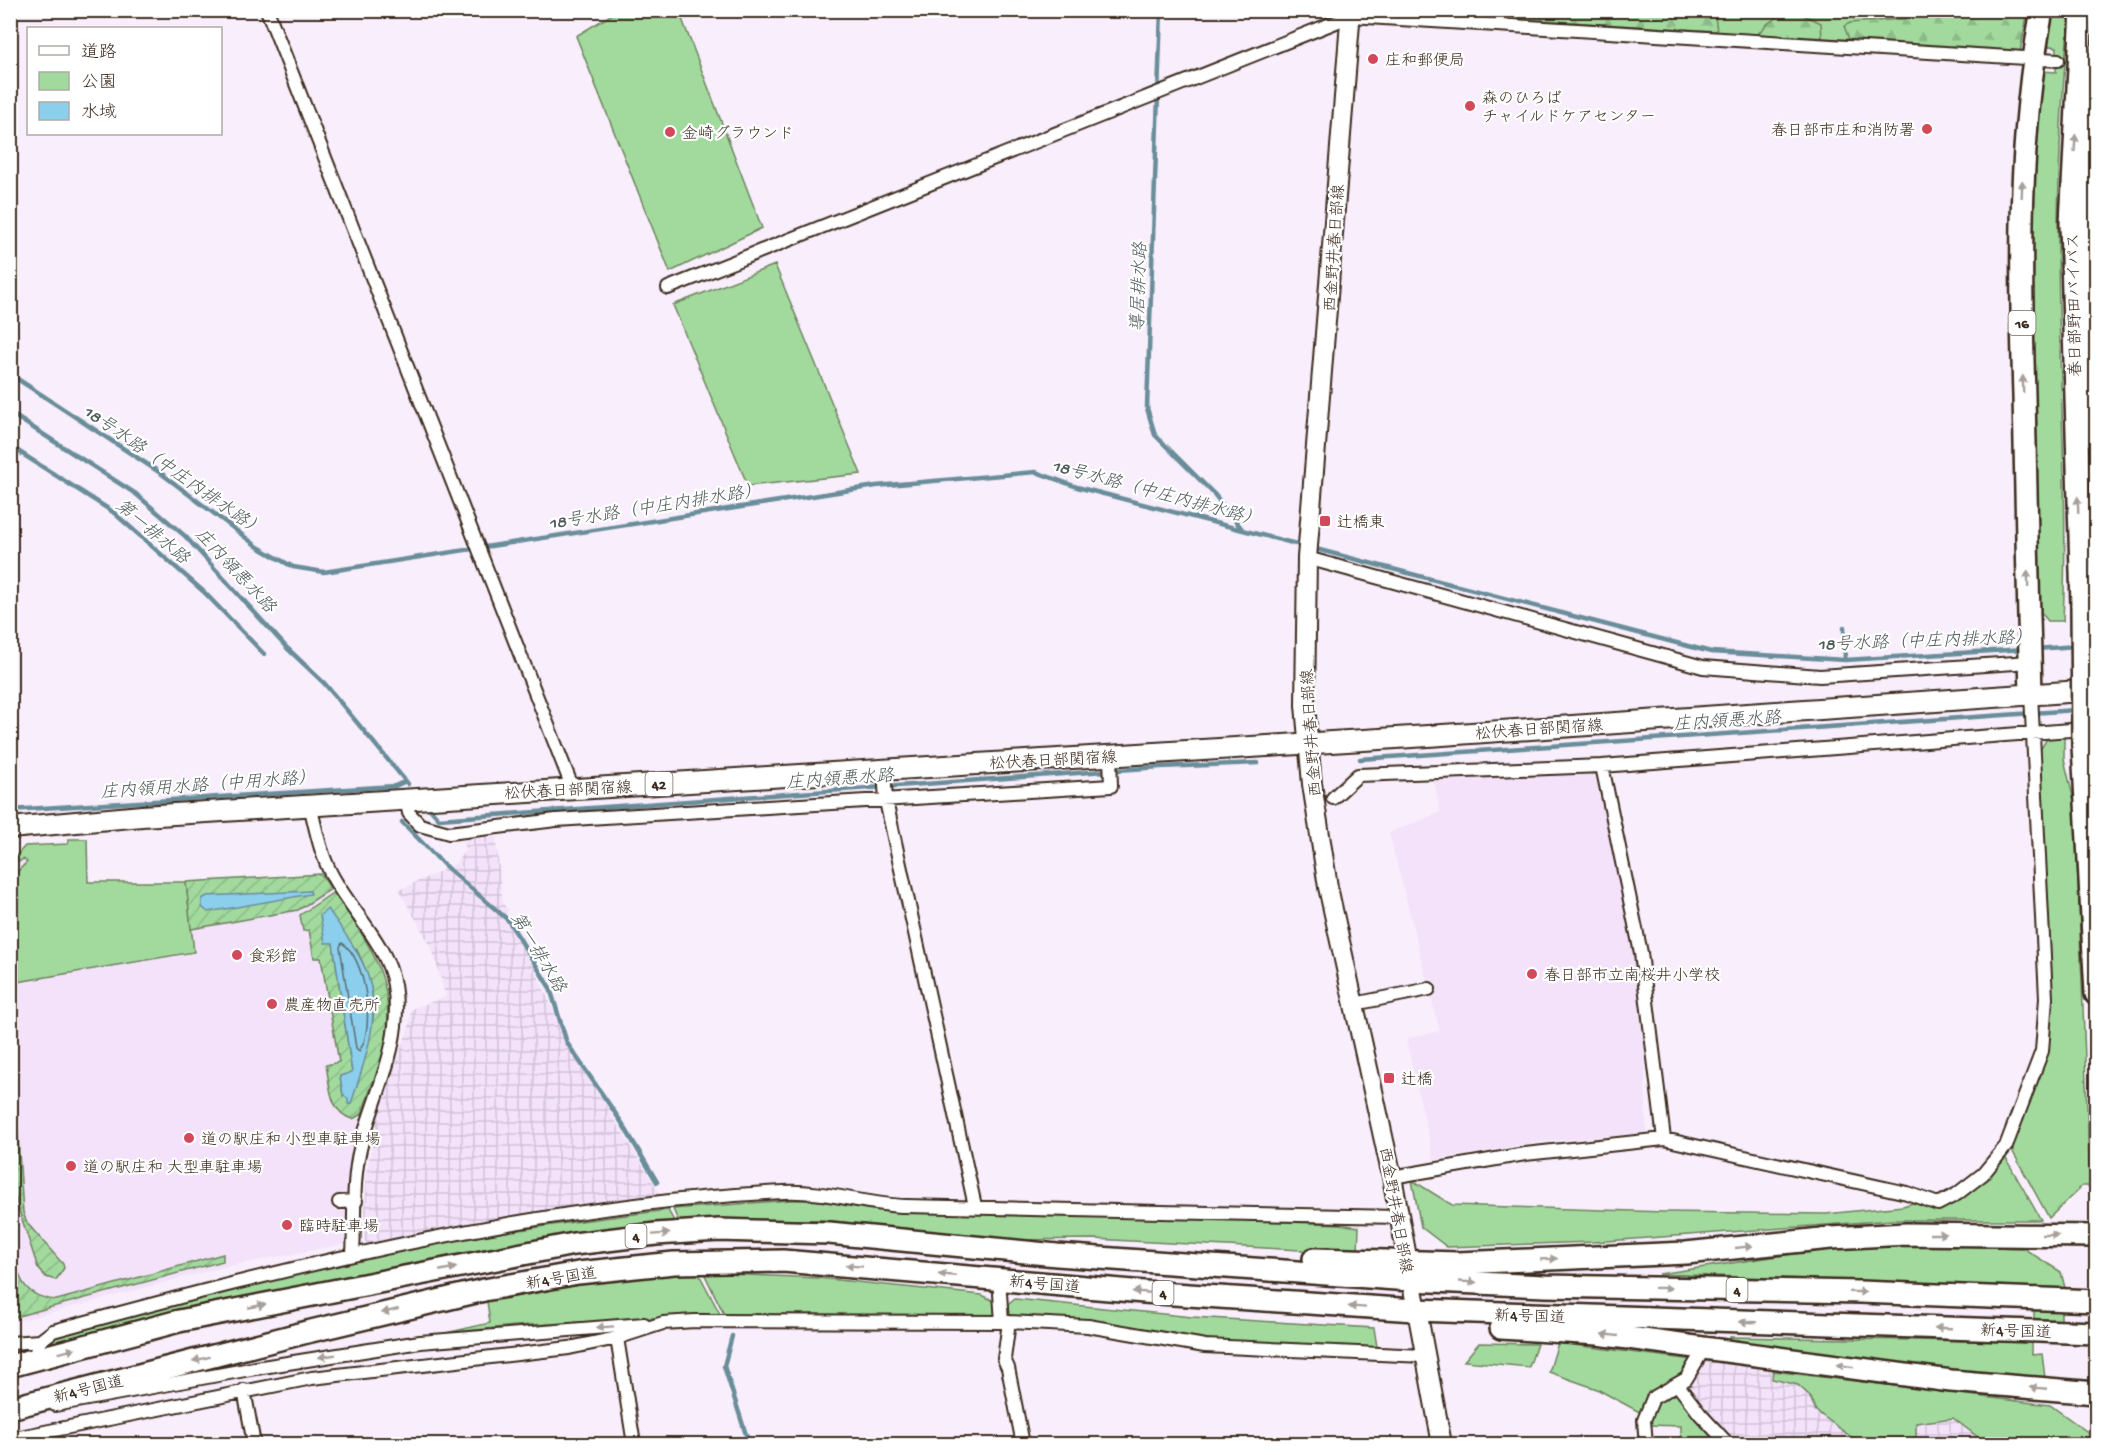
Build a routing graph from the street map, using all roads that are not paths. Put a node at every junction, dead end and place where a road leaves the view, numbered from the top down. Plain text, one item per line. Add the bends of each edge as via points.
1 (267, 10) edge
2 (2042, 10) edge
3 (2082, 10) edge
4 (1351, 13) edge
5 (2033, 59) junction
6 (2058, 60) dead end
7 (2097, 71) edge
8 (668, 288) dead end
9 (2097, 438) edge
10 (1307, 558) junction
11 (2030, 660) junction
12 (2097, 690) edge
13 (2032, 698) junction
14 (2034, 727) junction
15 (2097, 728) edge
16 (1308, 743) junction
17 (1110, 760) junction
18 (1602, 766) junction
19 (884, 774) junction
20 (573, 789) junction
21 (886, 798) junction
22 (1333, 798) dead end
23 (406, 799) junction
24 (310, 805) junction
25 (10, 828) edge
26 (1429, 989) dead end
27 (2097, 994) edge
28 (1354, 1004) junction
29 (1664, 1139) junction
30 (1392, 1178) junction
31 (356, 1201) junction
32 (339, 1202) dead end
33 (975, 1206) junction
34 (1399, 1218) junction
35 (2097, 1236) edge
36 (353, 1254) junction
37 (1408, 1271) junction
38 (999, 1279) junction
39 (2097, 1301) edge
40 (1415, 1310) junction
41 (1006, 1322) junction
42 (663, 1323) junction
43 (2097, 1333) edge
44 (617, 1338) junction
45 (10, 1343) edge
46 (1704, 1347) junction
47 (37, 1350) junction
48 (1424, 1356) junction
49 (10, 1366) edge
50 (1677, 1384) junction
51 (244, 1390) junction
52 (2097, 1393) edge
53 (13, 1407) edge
54 (10, 1439) edge
55 (254, 1444) edge
56 (634, 1444) edge
57 (1023, 1444) edge
58 (1442, 1444) edge
59 (1646, 1444) edge
60 (1728, 1444) edge

1 - 20 street
2 - 5 highway, 16
27 -> 3 highway, 春日部野田バイパス, bridge via 2083,746 2071,223
4 - 5 street
4 - 8 street
4 - 10 main road, 西金野井春日部線
5 - 6 street
11 -> 5 highway, 16 via 2020,247 2024,143
7 - 9 highway, 春日部野田バイパス via 2089,273
10 - 11 street via 1703,667 1820,676
10 - 16 main road, 西金野井春日部線 via 1304,627
11 - 13 highway, 16
12 - 13 main road, 松伏春日部関宿線 / 42
13 - 14 street
13 - 16 main road, 松伏春日部関宿線 / 42
14 - 15 street
14 - 18 street
14 - 29 street via 2046,1018 2032,1084 2006,1146 1983,1174 1938,1204 1907,1193
16 - 17 main road, 松伏春日部関宿線 / 42
16 - 28 main road, 西金野井春日部線 via 1328,888
17 - 19 main road, 松伏春日部関宿線 / 42
17 - 21 street via 1112,786
18 - 22 street via 1358,775
18 - 29 street via 1641,952
19 - 20 main road, 松伏春日部関宿線 / 42
19 - 21 street
20 - 23 main road, 松伏春日部関宿線 / 42
21 - 23 street via 556,820 448,832 420,825 409,813
21 - 33 street
23 - 24 main road, 松伏春日部関宿線 / 42
24 - 25 main road, 松伏春日部関宿線 / 42
24 - 31 street via 324,860 387,960 394,984 398,1022 394,1046 359,1152
26 - 28 street
28 - 30 main road, 西金野井春日部線
29 - 30 street via 1524,1154
30 - 34 main road, 西金野井春日部線
31 - 32 street
31 - 36 street
33 - 34 street
33 - 36 street via 902,1206 789,1192 630,1205 537,1218
34 - 37 main road, 西金野井春日部線
37 -> 35 highway via 1458,1263 1686,1253 1883,1234
36 - 47 street via 53,1331
37 -> 39 highway, 新4号国道 / 4 via 1545,1286
37 - 40 main road, 西金野井春日部線
47 -> 37 highway, 新4号国道 / 4 via 617,1238 719,1230 829,1233 1014,1252 1086,1247
40 -> 38 highway, 新4号国道 / 4
38 - 41 street
38 -> 53 highway, 新4号国道 / 4 via 783,1261 674,1263 578,1273 397,1309
43 -> 40 highway, 新4号国道 / 4
46 -> 40 highway, 4 via 1598,1334 1471,1326
40 - 48 main road, 西金野井春日部線
41 - 42 street
41 - 48 street via 1088,1326 1205,1347
41 - 57 street via 1004,1359
42 - 44 street
42 -> 53 street via 420,1342 256,1368 96,1400
44 - 51 street via 569,1348 335,1375
44 - 56 street
45 - 47 street
46 - 50 street via 1686,1379
52 -> 46 highway, 4 via 1951,1382
47 - 49 highway, 新4号国道 / 4
48 - 58 main road, 西金野井春日部線
50 - 59 street via 1660,1392 1647,1408
50 - 60 street
51 - 54 street
51 - 55 street

